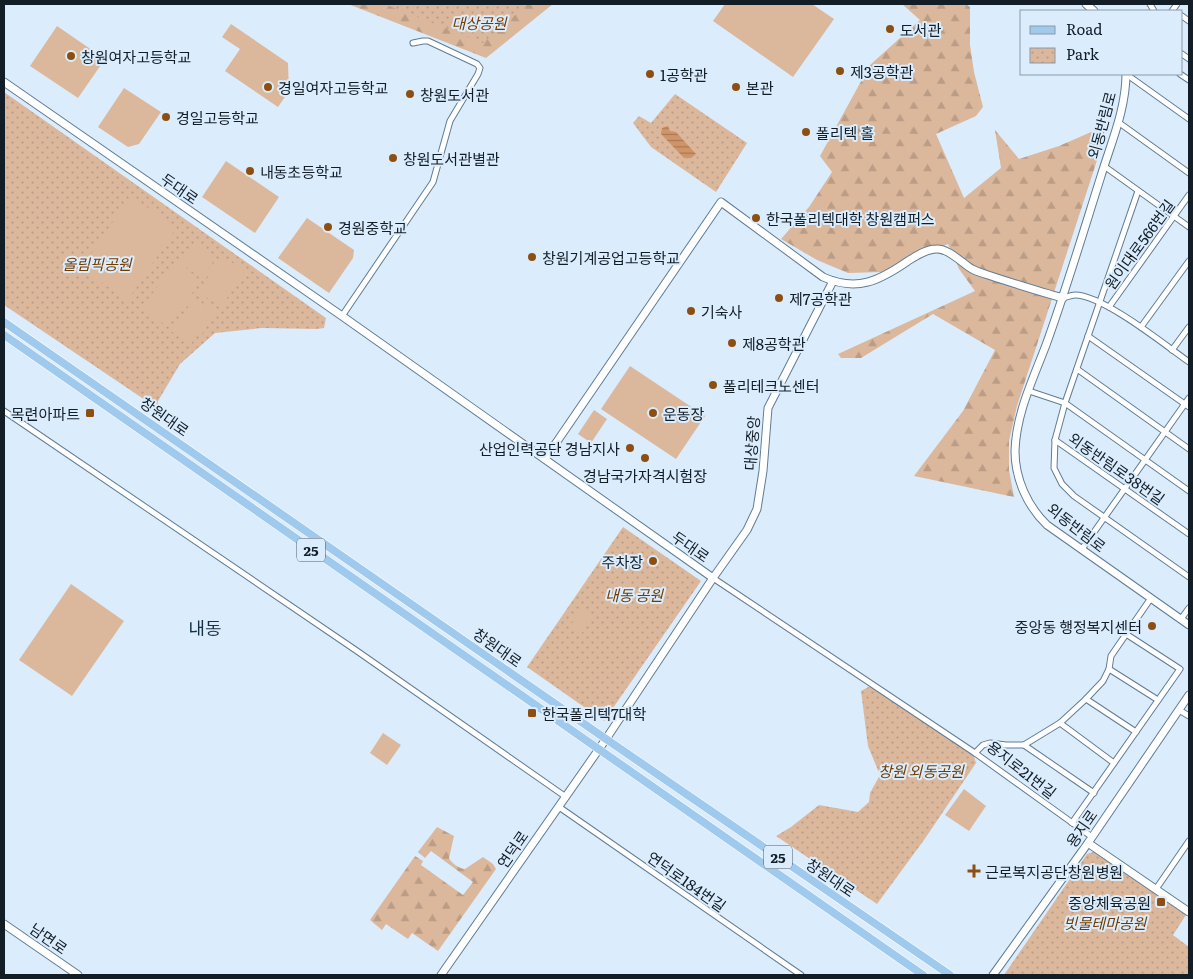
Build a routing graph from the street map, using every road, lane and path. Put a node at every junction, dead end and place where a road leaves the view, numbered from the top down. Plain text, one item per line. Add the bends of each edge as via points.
1 (413, 43) dead end
2 (1126, 75) edge
3 (1127, 75) edge
4 (4, 82) edge
5 (1189, 119) edge
6 (1118, 122) junction
7 (1104, 166) junction
8 (1189, 173) edge
9 (1138, 191) junction
10 (1189, 195) edge
11 (1174, 216) junction
12 (1189, 227) edge
13 (1189, 261) edge
14 (833, 281) junction
15 (1063, 298) junction
16 (1100, 301) junction
17 (1109, 307) junction
18 (342, 316) junction
19 (4, 320) edge
20 (1141, 327) junction
21 (1189, 327) edge
22 (4, 336) edge
23 (1088, 336) junction
24 (1172, 350) junction
25 (1189, 362) edge
26 (1077, 369) junction
27 (1029, 391) junction
28 (1189, 398) edge
29 (1065, 403) junction
30 (1187, 406) edge
31 (4, 411) edge
32 (1165, 432) junction
33 (1055, 440) junction
34 (1189, 449) edge
35 (545, 458) junction
36 (1145, 460) junction
37 (1125, 489) junction
38 (1189, 491) edge
39 (1104, 518) junction
40 (1189, 534) edge
41 (1082, 550) junction
42 (1189, 577) edge
43 (713, 578) junction
44 (1151, 598) junction
45 (1189, 608) edge
46 (1181, 619) junction
47 (1189, 625) edge
48 (1126, 634) junction
49 (1109, 669) junction
50 (1189, 695) edge
51 (1086, 699) junction
52 (1158, 700) junction
53 (1179, 710) junction
54 (1189, 716) edge
55 (1060, 723) junction
56 (1136, 732) junction
57 (606, 739) junction
58 (1024, 745) junction
59 (598, 750) junction
60 (975, 752) junction
61 (1114, 763) junction
62 (1094, 792) junction
63 (566, 796) junction
64 (559, 807) junction
65 (1072, 823) junction
66 (1090, 840) junction
67 (1189, 841) edge
68 (1156, 889) junction
69 (1189, 912) edge
70 (4, 924) edge
71 (78, 975) edge
72 (441, 975) edge
73 (801, 975) edge
74 (923, 975) edge
75 (950, 975) edge
76 (993, 975) edge

1 - 18 street via 428,41 480,68 450,121 433,182
2 - 6 street, 외동반림로 via 1124,102
3 - 5 street
4 - 18 street, 두대로
6 - 7 street, 외동반림로
6 - 8 street
7 - 9 street
7 - 15 street, 외동반림로
9 - 11 street
9 - 16 street
10 - 11 street, 원이대로566번길
11 - 12 street
11 - 17 street, 원이대로566번길
13 - 20 street
14 - 15 street via 871,282 920,254 936,249 944,250 974,270
14 - 35 street via 721,202
14 - 43 street, 대상중앙 via 768,408 764,471 757,508 748,530
15 - 16 street via 1075,295
15 - 27 street, 외동반림로
16 - 17 street
16 - 23 street
17 - 20 street
18 - 35 street, 두대로
19 - 57 main road, 창원대로 / 25
20 - 24 street
21 - 24 street
22 - 59 main road, 창원대로 / 25
23 - 26 street
23 - 30 street
24 - 25 street
26 - 29 street
26 - 32 street
27 - 29 street
27 - 41 street, 외동반림로 via 1015,449 1022,485 1038,517
28 - 30 street
29 - 33 street
29 - 36 street
30 - 32 street
31 - 63 street
32 - 34 street
32 - 36 street
33 - 37 street, 외동반림로38번길
33 - 39 street via 1054,468 1062,484
35 - 43 street, 두대로
36 - 37 street
36 - 38 street
37 - 39 street
37 - 40 street, 외동반림로38번길
39 - 41 street
39 - 42 street
41 - 44 street, 외동반림로
43 - 57 street, 두대로
43 - 60 street
44 - 46 street, 외동반림로
44 - 48 street, 용지로21번길
45 - 46 street
46 - 47 street, 외동반림로
48 - 49 street, 용지로21번길 via 1111,656
48 - 52 street via 1180,669
49 - 51 street, 용지로21번길 via 1103,681
49 - 52 street
50 - 53 street, 용지로
51 - 55 street, 용지로21번길
51 - 56 street
52 - 56 street
53 - 54 street
53 - 66 street, 용지로
55 - 58 street, 용지로21번길
55 - 61 street
56 - 61 street
57 - 59 street, 연덕로
57 - 75 main road, 창원대로 / 25
58 - 60 street, 용지로21번길 via 990,742
58 - 62 street, 용지로21번길
59 - 63 street, 연덕로
59 - 74 main road, 창원대로 / 25
60 - 65 street, 용지로21번길
61 - 62 street
62 - 65 street
63 - 64 street, 연덕로
64 - 72 street, 연덕로
64 - 73 street, 연덕로184번길
65 - 66 street, 용지로21번길
66 - 68 street
66 - 76 street, 용지로
67 - 68 street
68 - 69 street
70 - 71 street, 남면로

